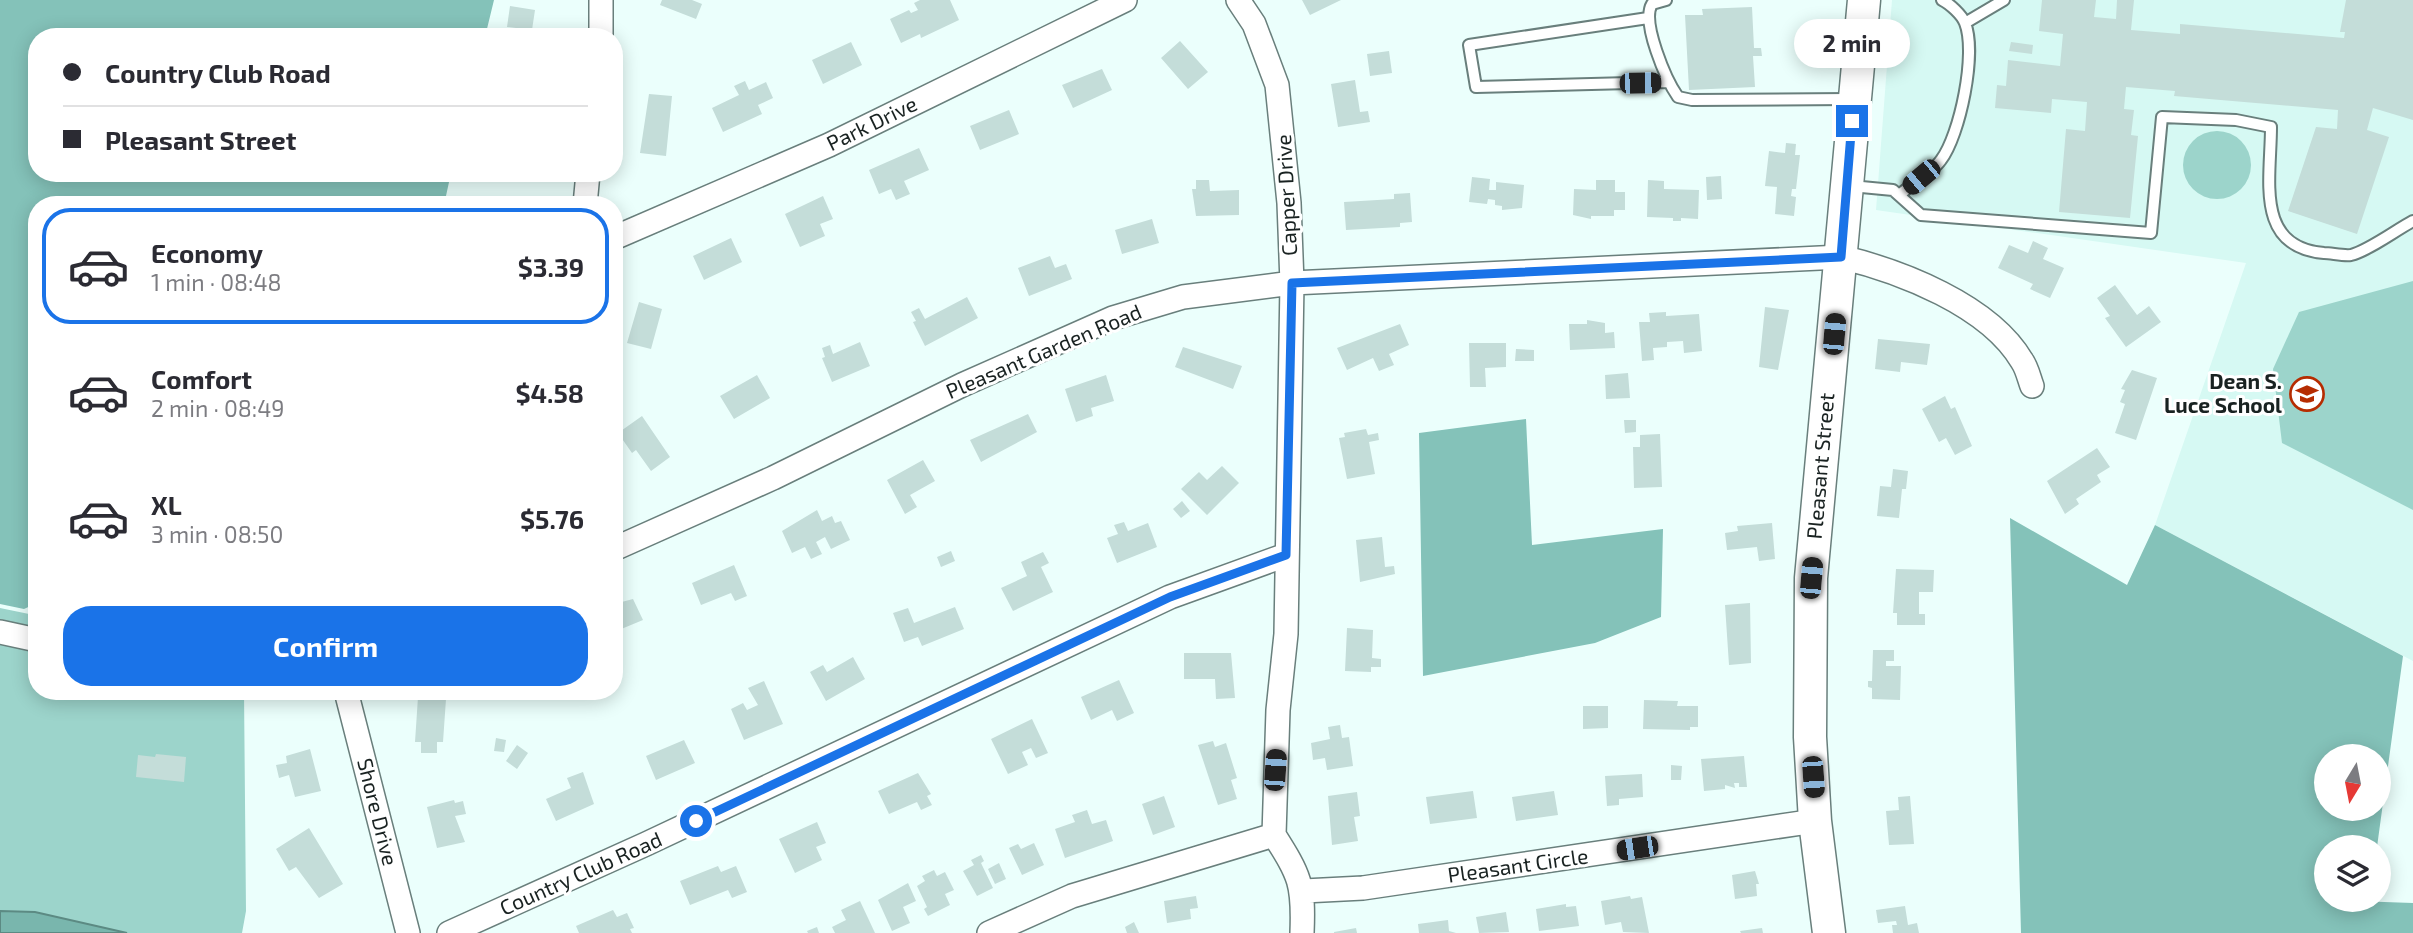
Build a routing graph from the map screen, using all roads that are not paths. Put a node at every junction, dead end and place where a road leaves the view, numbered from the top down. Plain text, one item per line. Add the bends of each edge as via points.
1 (601, 0) edge
2 (1125, 0) edge
3 (1238, 0) edge
4 (1666, 0) edge
5 (1864, 0) edge
6 (1942, 0) edge
7 (2004, 0) edge
8 (1648, 18) junction
9 (1965, 23) junction
10 (601, 28) edge
11 (1668, 82) junction
12 (1854, 99) junction
13 (1845, 185) junction
14 (1899, 195) junction
15 (2413, 221) edge
16 (623, 234) edge
17 (1841, 257) junction
18 (1292, 283) junction
19 (2032, 386) dead end
20 (623, 545) edge
21 (1286, 555) junction
22 (0, 632) edge
23 (28, 637) edge
24 (348, 700) edge
25 (1815, 821) junction
26 (1274, 835) junction
27 (1304, 891) junction
28 (408, 933) edge
29 (449, 933) edge
30 (989, 933) edge
31 (1302, 933) edge
32 (1829, 933) edge

1 - 10 street
2 - 16 street, Park Drive via 829,145
3 - 18 street, Capper Drive via 1254,24 1278,85
4 - 8 lane via 1652,4
5 - 12 main road, Pleasant Street
6 - 9 lane
7 - 9 lane
8 - 11 lane
8 - 11 lane via 1469,46 1476,87
9 - 14 lane via 1966,84 1953,139 1940,162
11 - 12 lane via 1678,97 1692,100
12 - 13 main road, Pleasant Street
13 - 14 lane via 1893,190
13 - 17 main road, Pleasant Street
14 - 15 lane via 1921,215 2151,233 2162,117 2236,120 2271,127 2272,217 2280,235 2293,246 2351,255
17 - 18 street, Pleasant Garden Road
17 - 19 street via 1914,280 1995,329 2022,361
17 - 25 main road, Pleasant Street via 1811,578 1810,737
18 - 20 street, Pleasant Garden Road via 1183,297 1113,318
18 - 21 street, Capper Drive
21 - 26 street, Capper Drive
21 - 29 street, Country Club Road via 1170,597
22 - 23 street
24 - 28 street, Shore Drive
25 - 27 street, Pleasant Circle via 1363,888
25 - 32 main road, Pleasant Street
26 - 27 street
26 - 30 street via 1072,896
27 - 31 street

